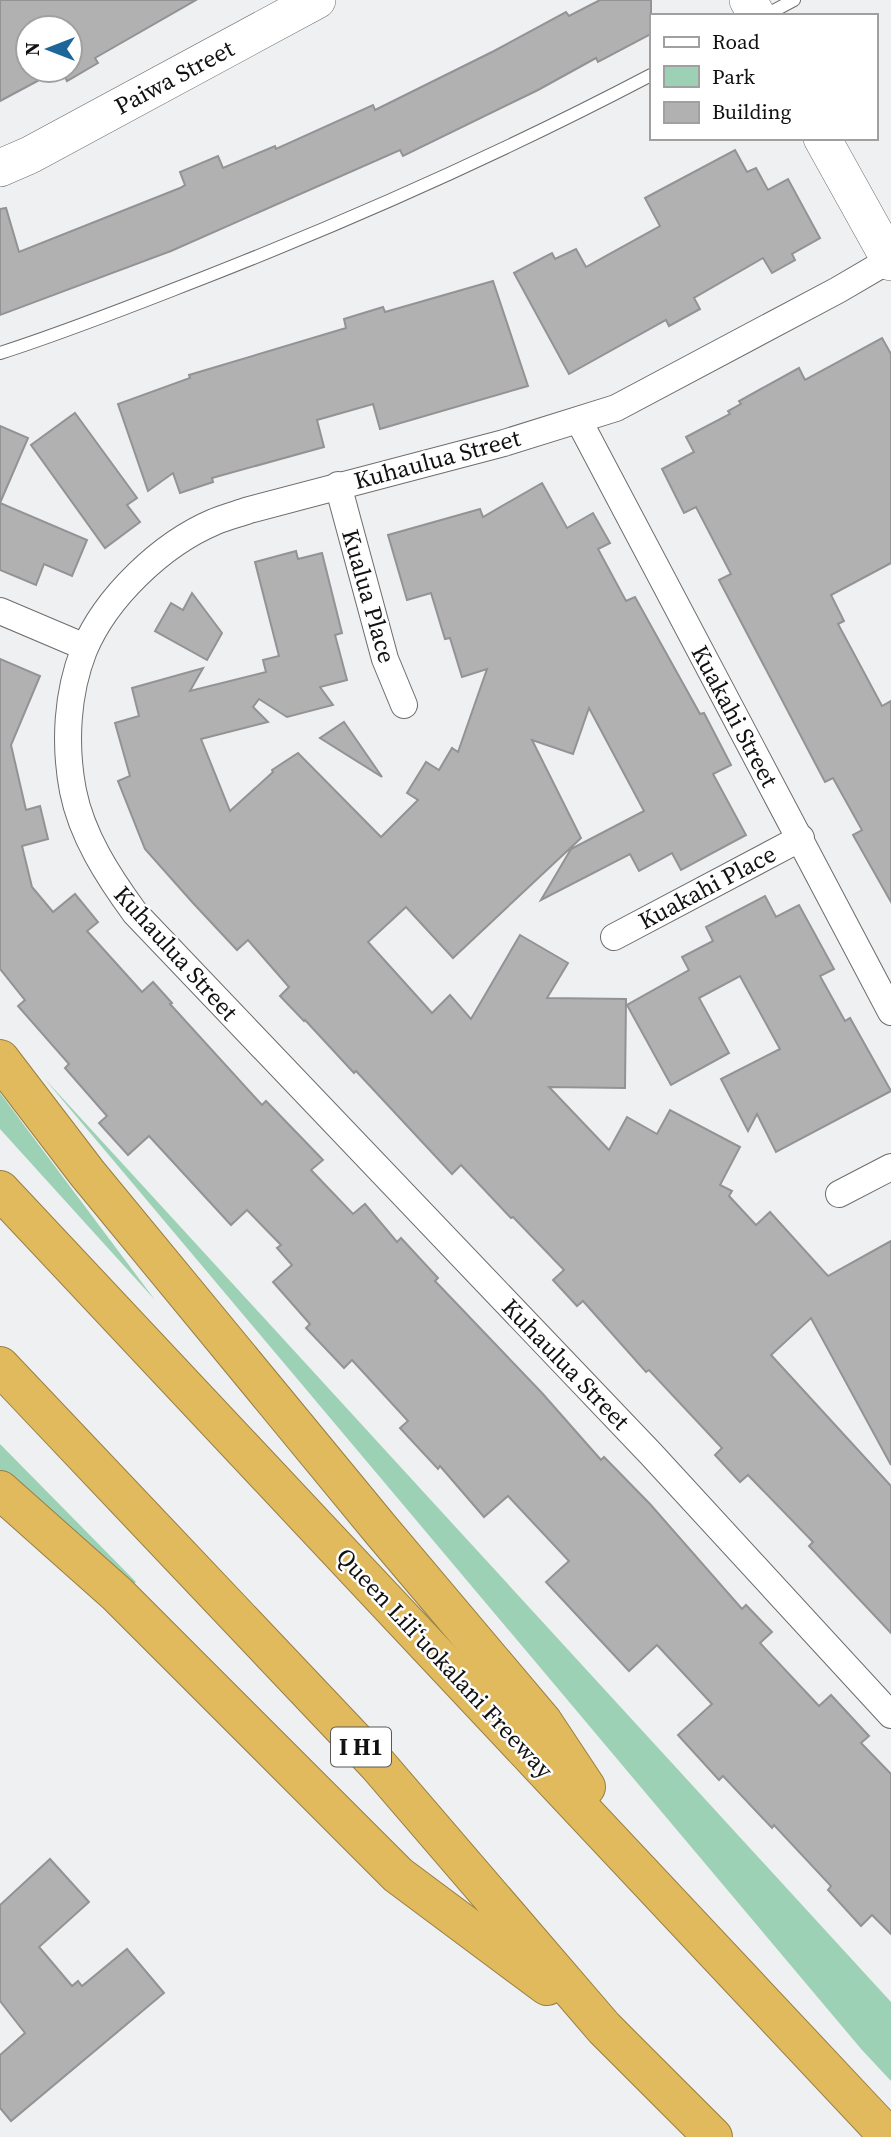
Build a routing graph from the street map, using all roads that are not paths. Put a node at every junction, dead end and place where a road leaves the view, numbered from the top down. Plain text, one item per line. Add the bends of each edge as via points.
1 (317, 0) edge
2 (794, 0) edge
3 (768, 14) edge
4 (650, 76) edge
5 (823, 140) edge
6 (15, 161) edge
7 (0, 180) edge
8 (890, 260) edge
9 (0, 353) edge
10 (579, 421) junction
11 (338, 485) junction
12 (0, 611) edge
13 (85, 647) junction
14 (404, 705) dead end
15 (801, 838) junction
16 (614, 937) dead end
17 (891, 1012) edge
18 (0, 1059) edge
19 (891, 1167) edge
20 (0, 1189) edge
21 (839, 1194) dead end
22 (0, 1366) edge
23 (0, 1490) edge
24 (891, 1715) edge
25 (641, 1871) junction
26 (604, 2028) junction
27 (713, 2137) edge
28 (889, 2137) edge

1 - 6 main road, Paiwa Street
2 - 3 lane
4 - 9 lane via 348,219 53,337
5 - 8 main road
6 - 7 main road, Paiwa Street
8 - 10 street, Kuhaulua Street via 616,408
10 - 11 street, Kuhaulua Street
10 - 15 street, Kuakahi Street
11 - 13 street, Kuhaulua Street via 214,522 183,538 128,584
11 - 14 street, Kualua Place via 385,659
12 - 13 street
13 - 24 street, Kuhaulua Street via 69,713 73,792 89,839 135,913 651,1454
15 - 16 street, Kuakahi Place
15 - 17 street, Kuakahi Street
18 - 25 highway via 87,1173 543,1721
19 - 21 street
20 - 25 highway, Queen Liliʻuokalani Freeway
22 - 26 highway, I H1 via 378,1765
23 - 26 highway via 117,1594 398,1875
25 - 28 highway, Queen Liliʻuokalani Freeway
26 - 27 highway, I H1

